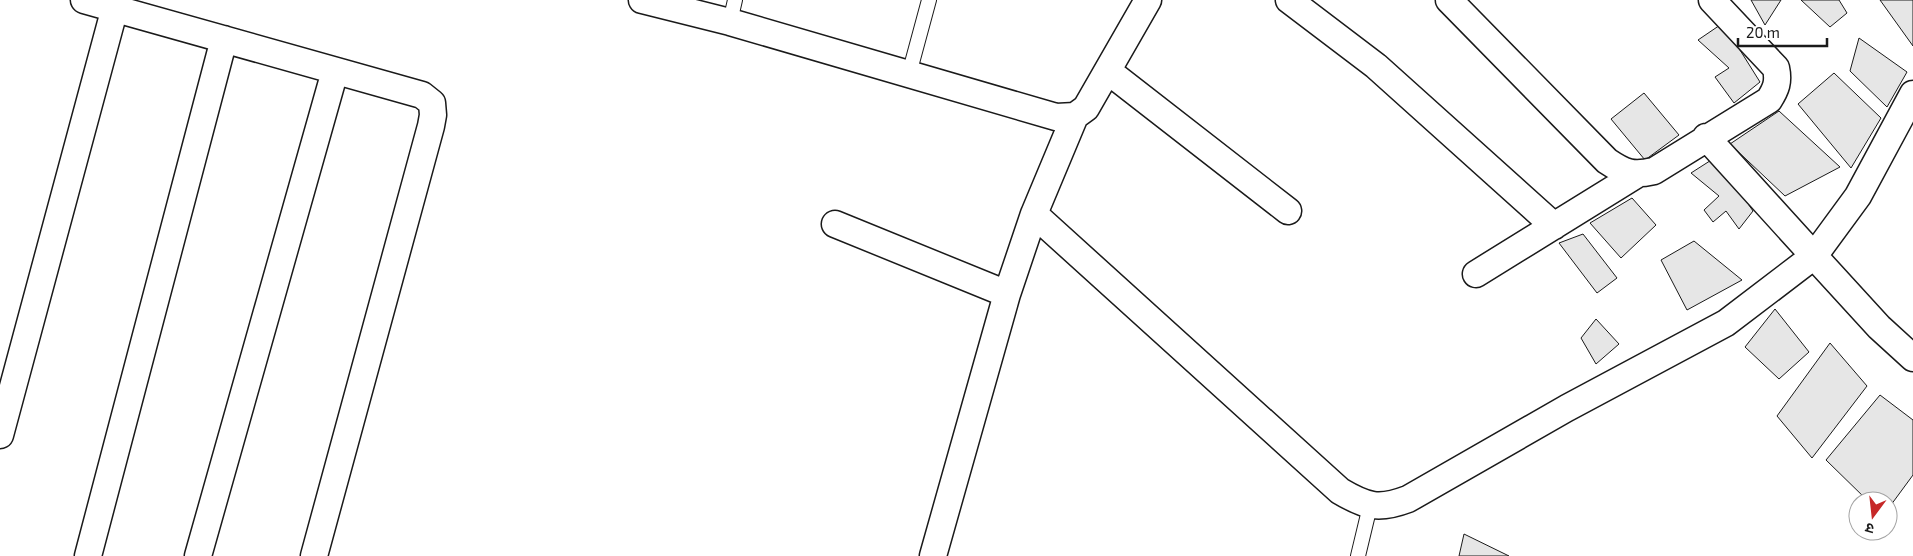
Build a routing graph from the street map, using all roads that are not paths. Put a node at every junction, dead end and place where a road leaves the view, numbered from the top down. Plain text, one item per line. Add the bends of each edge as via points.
1 (84, 0) edge
2 (642, 0) edge
3 (929, 0) edge
4 (1148, 0) edge
5 (1289, 0) edge
6 (1449, 0) edge
7 (1712, 0) edge
8 (116, 4) edge
9 (732, 11) edge
10 (224, 40) junction
11 (335, 70) junction
12 (1108, 71) junction
13 (909, 74) junction
14 (1913, 94) edge
15 (1075, 116) junction
16 (1706, 137) junction
17 (1636, 175) junction
18 (1288, 211) dead end
19 (1034, 214) junction
20 (835, 224) dead end
21 (1554, 226) junction
22 (1814, 256) junction
23 (1476, 274) dead end
24 (1007, 294) junction
25 (1913, 358) edge
26 (0, 435) edge
27 (1370, 506) junction
28 (88, 556) edge
29 (198, 556) edge
30 (314, 556) edge
31 (934, 556) edge
32 (1358, 556) edge

1 - 8 street
2 - 9 street
3 - 13 lane
4 - 12 street
5 - 21 street via 1376,66
6 - 17 street via 1607,161
7 - 16 street via 1776,68 1778,79 1769,100
8 - 10 street
8 - 26 street
9 - 13 street
10 - 11 street
10 - 28 street
11 - 29 street
11 - 30 street via 422,95 432,103 433,115
12 - 15 street via 1086,108
12 - 18 street
13 - 15 street via 1056,117
14 - 22 street via 1858,196
15 - 19 street
16 - 17 street via 1654,171
16 - 22 street
17 - 21 street
19 - 24 street
19 - 27 street via 1340,491
20 - 24 street
21 - 23 street
22 - 25 street via 1879,328
22 - 27 street via 1726,323 1567,408 1408,499 1390,506
24 - 31 street
27 - 32 lane

